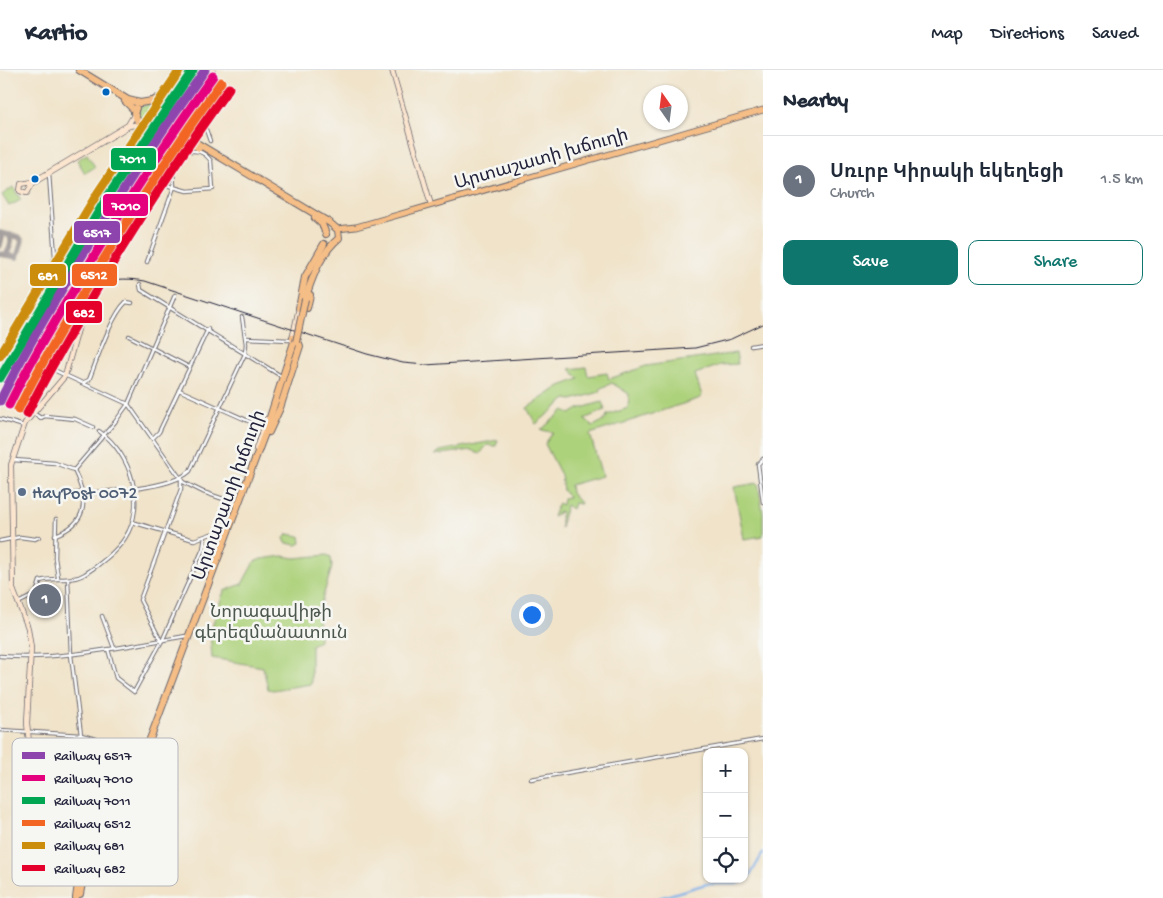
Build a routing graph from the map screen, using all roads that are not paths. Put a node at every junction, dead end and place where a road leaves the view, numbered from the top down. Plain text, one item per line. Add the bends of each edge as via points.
1 (74, 70) edge
2 (79, 70) edge
3 (179, 70) edge
4 (184, 70) edge
5 (214, 70) edge
6 (392, 70) edge
7 (203, 84) junction
8 (152, 102) junction
9 (140, 103) junction
10 (763, 110) edge
11 (134, 113) junction
12 (169, 113) junction
13 (139, 124) junction
14 (189, 136) junction
15 (210, 141) dead end
16 (161, 143) junction
17 (184, 146) junction
18 (173, 167) dead end
19 (48, 173) junction
20 (136, 176) junction
21 (28, 186) dead end
22 (174, 187) junction
23 (431, 205) junction
24 (356, 227) junction
25 (336, 228) junction
26 (326, 235) junction
27 (337, 240) junction
28 (324, 244) junction
29 (325, 251) junction
30 (148, 262) dead end
31 (140, 284) dead end
32 (175, 295) dead end
33 (304, 299) junction
34 (132, 304) dead end
35 (170, 306) junction
36 (299, 308) junction
37 (83, 312) junction
38 (242, 317) dead end
39 (208, 329) junction
40 (129, 336) dead end
41 (246, 338) junction
42 (293, 340) junction
43 (763, 344) edge
44 (751, 346) dead end
45 (153, 348) junction
46 (245, 354) junction
47 (32, 360) junction
48 (189, 367) junction
49 (27, 369) dead end
50 (0, 372) edge
51 (65, 376) junction
52 (281, 376) junction
53 (82, 383) junction
54 (179, 390) junction
55 (128, 404) junction
56 (219, 408) junction
57 (33, 413) junction
58 (0, 419) edge
59 (24, 426) junction
60 (93, 427) dead end
61 (263, 428) junction
62 (99, 431) dead end
63 (104, 435) junction
64 (153, 438) junction
65 (763, 459) edge
66 (12, 460) junction
67 (74, 470) junction
68 (180, 478) junction
69 (134, 487) junction
70 (75, 493) dead end
71 (82, 493) junction
72 (763, 502) edge
73 (236, 503) junction
74 (56, 519) dead end
75 (132, 522) junction
76 (165, 532) junction
77 (224, 533) junction
78 (55, 535) junction
79 (205, 536) junction
80 (39, 537) dead end
81 (13, 538) junction
82 (0, 541) edge
83 (58, 577) junction
84 (68, 579) junction
85 (18, 603) junction
86 (102, 616) dead end
87 (186, 636) junction
88 (162, 639) junction
89 (114, 648) junction
90 (108, 649) junction
91 (71, 655) junction
92 (0, 656) edge
93 (31, 658) junction
94 (0, 730) edge
95 (28, 731) junction
96 (81, 735) junction
97 (30, 738) edge
98 (81, 738) edge
99 (93, 738) edge
100 (148, 738) edge
101 (151, 738) edge
102 (153, 738) edge
103 (763, 739) edge
104 (530, 779) dead end

1 - 11 highway via 129,104
2 - 9 highway via 128,100
3 - 8 main road
4 - 12 main road via 165,97
5 - 7 street
6 - 23 street
7 - 15 street via 202,118
7 - 16 street
8 - 9 highway
8 - 12 highway
9 - 11 highway
10 - 23 main road, Արտաշատի խճուղի
11 - 13 highway
11 - 19 street via 130,123
12 - 14 highway, bridge via 187,128
13 - 16 highway, bridge
13 - 19 street via 131,124
14 - 17 highway
14 - 25 highway
16 - 17 highway via 176,148
16 - 20 street
16 - 22 street via 171,153 191,150 211,161 213,190 187,191
17 - 26 highway via 197,146 313,217 322,224
18 - 22 street
19 - 21 street
19 - 50 street via 55,257
20 - 22 street
20 - 37 street via 90,286
22 - 30 street
23 - 24 main road, Արտաշատի խճուղի
24 - 25 main road, Արտաշատի խճուղի
24 - 27 main road, Արտաշատի խճուղի
25 - 26 highway via 329,228
25 - 27 highway via 340,233
26 - 27 highway via 329,240
26 - 28 highway, Արտաշատի խճուղի
27 - 29 highway, Արտաշատի խճուղի
28 - 33 highway, Արտաշատի խճուղի
28 - 36 highway via 305,277
29 - 33 highway, Արտաշատի խճուղի
29 - 36 highway via 307,308
31 - 35 street via 142,290
32 - 35 street
33 - 42 highway, Արտաշատի խճուղի, bridge
34 - 53 street via 126,302 119,312 89,380
35 - 39 street
35 - 45 street
36 - 42 street
37 - 47 street via 65,305
37 - 51 street
38 - 41 street
39 - 46 street
39 - 48 street
40 - 45 street
41 - 42 street
41 - 46 street
42 - 52 street, Արտաշատի խճուղի
42 - 101 highway, Արտաշատի խճուղի via 265,433
42 - 102 highway, Արտաշատի խճուղի via 267,435
43 - 44 street
45 - 48 street
45 - 55 street
46 - 52 street
46 - 56 street
47 - 49 street
47 - 51 street
48 - 54 street
51 - 53 street
51 - 57 street
52 - 61 street, Արտաշատի խճուղի
53 - 55 street
54 - 56 street
54 - 64 street
55 - 63 street
55 - 64 street
56 - 61 street
56 - 68 street via 190,471
57 - 59 street
57 - 60 street via 41,418 75,420
58 - 59 street
59 - 66 street
61 - 73 street, Արտաշատի խճուղի
62 - 63 street
63 - 67 street
63 - 69 street via 128,466
64 - 68 street
65 - 72 street via 758,464
66 - 67 street via 55,462
66 - 81 street
67 - 71 street
68 - 69 street
68 - 73 street via 189,486
68 - 76 street via 181,489
69 - 71 street
69 - 75 street
70 - 71 street
71 - 78 street via 84,502 80,521
73 - 77 street, Արտաշատի խճուղի
74 - 78 street
75 - 76 street
75 - 84 street via 124,540 100,563 84,575
76 - 79 street via 194,540
76 - 88 street via 140,600
77 - 79 street
77 - 87 street, Արտաշատի խճուղի
78 - 83 street
79 - 88 street via 203,549
80 - 81 street
81 - 82 street
81 - 85 street via 13,589
83 - 84 street
83 - 85 street via 40,581 36,594
84 - 91 street
85 - 93 street via 28,628
86 - 89 street
87 - 88 street
87 - 100 street, Արտաշատի խճուղի
88 - 89 street
88 - 90 street via 134,692 116,678
89 - 90 street
90 - 91 street
91 - 93 street
91 - 96 street
92 - 93 street
93 - 95 street
94 - 95 street
95 - 96 street
95 - 97 street
96 - 98 street
96 - 99 street
103 - 104 street

